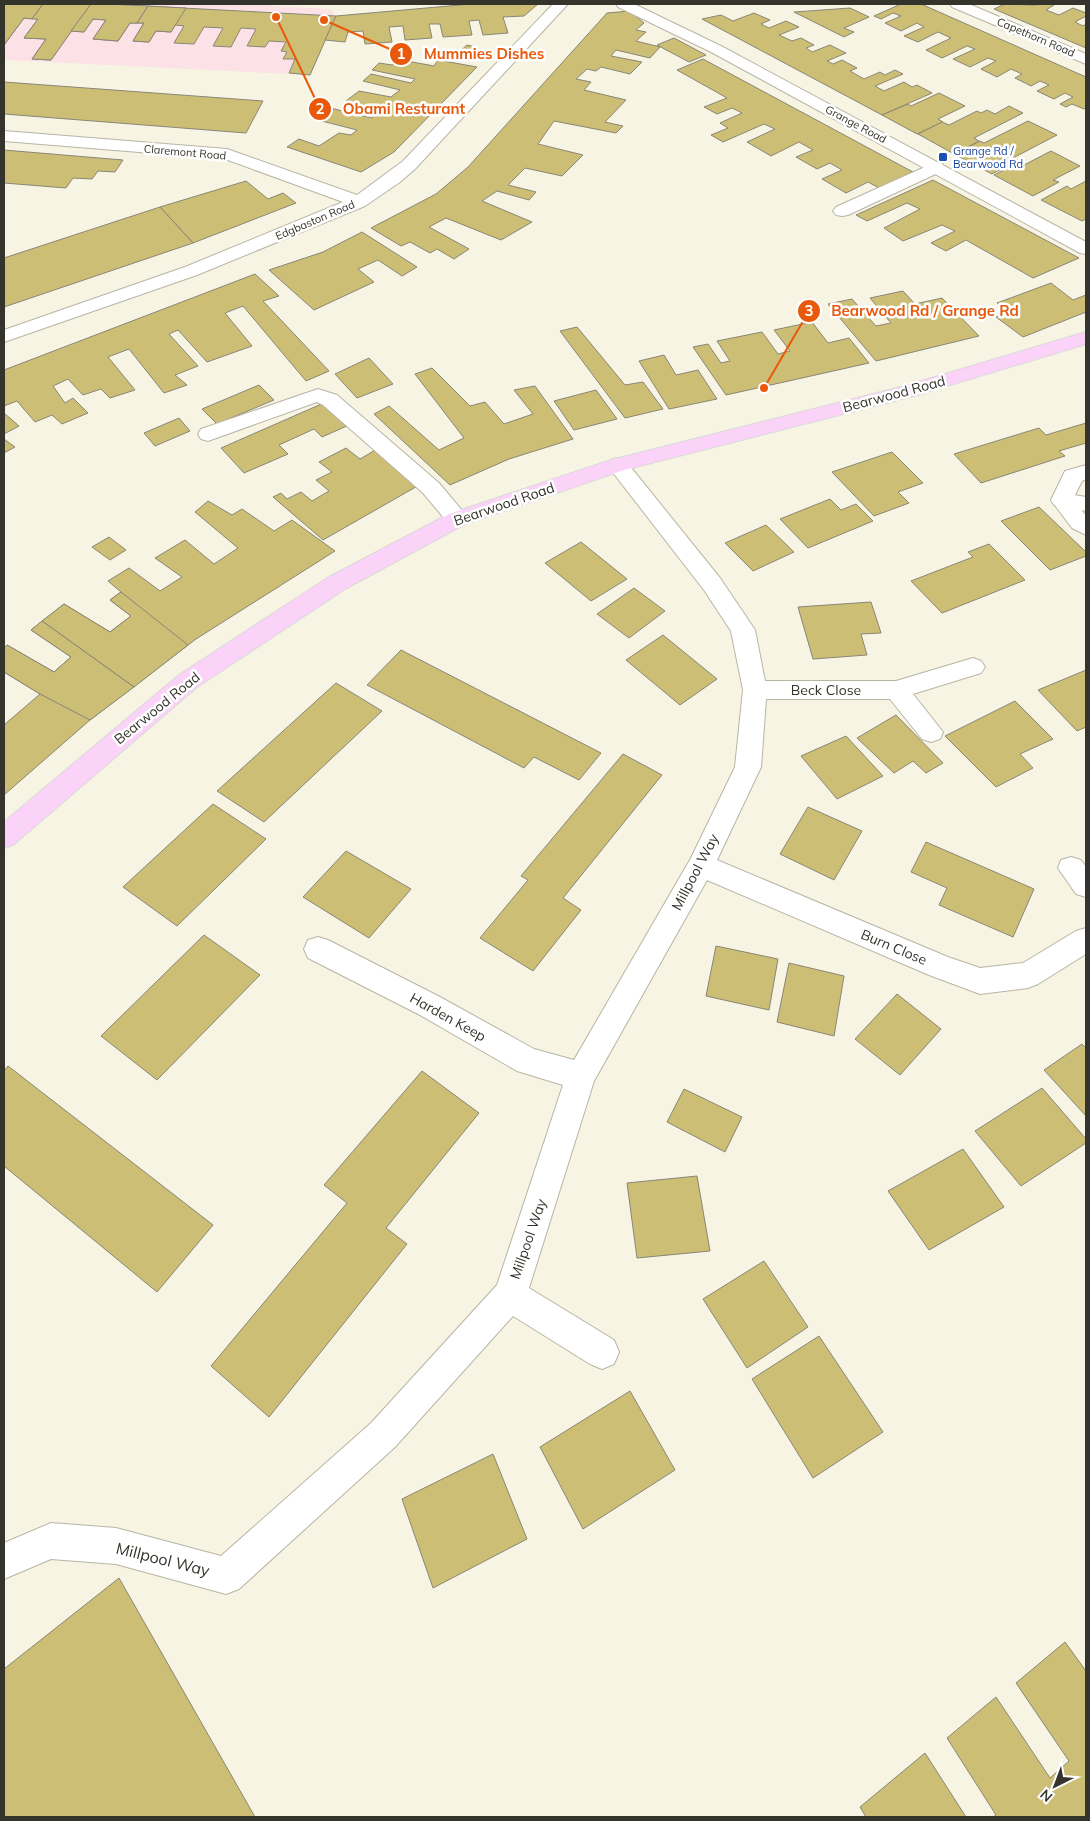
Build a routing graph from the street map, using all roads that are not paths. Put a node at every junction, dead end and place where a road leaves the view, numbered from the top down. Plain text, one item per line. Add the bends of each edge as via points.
1 (561, 4) edge
2 (623, 4) edge
3 (957, 4) edge
4 (1086, 59) edge
5 (4, 136) edge
6 (936, 167) junction
7 (359, 202) junction
8 (842, 211) dead end
9 (1086, 249) edge
10 (4, 336) edge
11 (1086, 338) edge
12 (208, 434) dead end
13 (618, 465) junction
14 (1086, 472) edge
15 (1062, 500) junction
16 (1086, 504) edge
17 (457, 519) junction
18 (1086, 527) edge
19 (973, 667) dead end
20 (755, 690) junction
21 (896, 690) junction
22 (931, 732) dead end
23 (4, 837) edge
24 (701, 865) junction
25 (1086, 940) edge
26 (318, 949) dead end
27 (581, 1076) junction
28 (510, 1295) junction
29 (602, 1352) dead end
30 (4, 1561) edge

1 - 7 street, Edgbaston Road via 409,165
2 - 6 street, Grange Road via 716,49
3 - 4 street, Capethorn Road
5 - 7 street, Claremont Road via 227,154
6 - 8 street
6 - 9 street, Grange Road
7 - 10 street, Edgbaston Road via 191,271
11 - 13 main road, Bearwood Road via 908,392
12 - 17 street via 318,395 324,396 431,488
13 - 17 main road, Bearwood Road
13 - 20 street, Millpool Way via 712,584 743,630
14 - 15 street via 1073,476
15 - 16 street
15 - 18 street
17 - 23 main road, Bearwood Road via 337,583 188,681
19 - 21 street, Beck Close
20 - 21 street, Beck Close
20 - 24 street, Millpool Way via 748,767
21 - 22 street
24 - 25 street, Burn Close via 980,982 1028,975
24 - 27 street, Millpool Way
26 - 27 street, Harden Keep via 430,1006 527,1061
27 - 28 street, Millpool Way
28 - 29 street, Millpool Way
28 - 30 street, Millpool Way via 383,1435 226,1576 116,1546 51,1541

